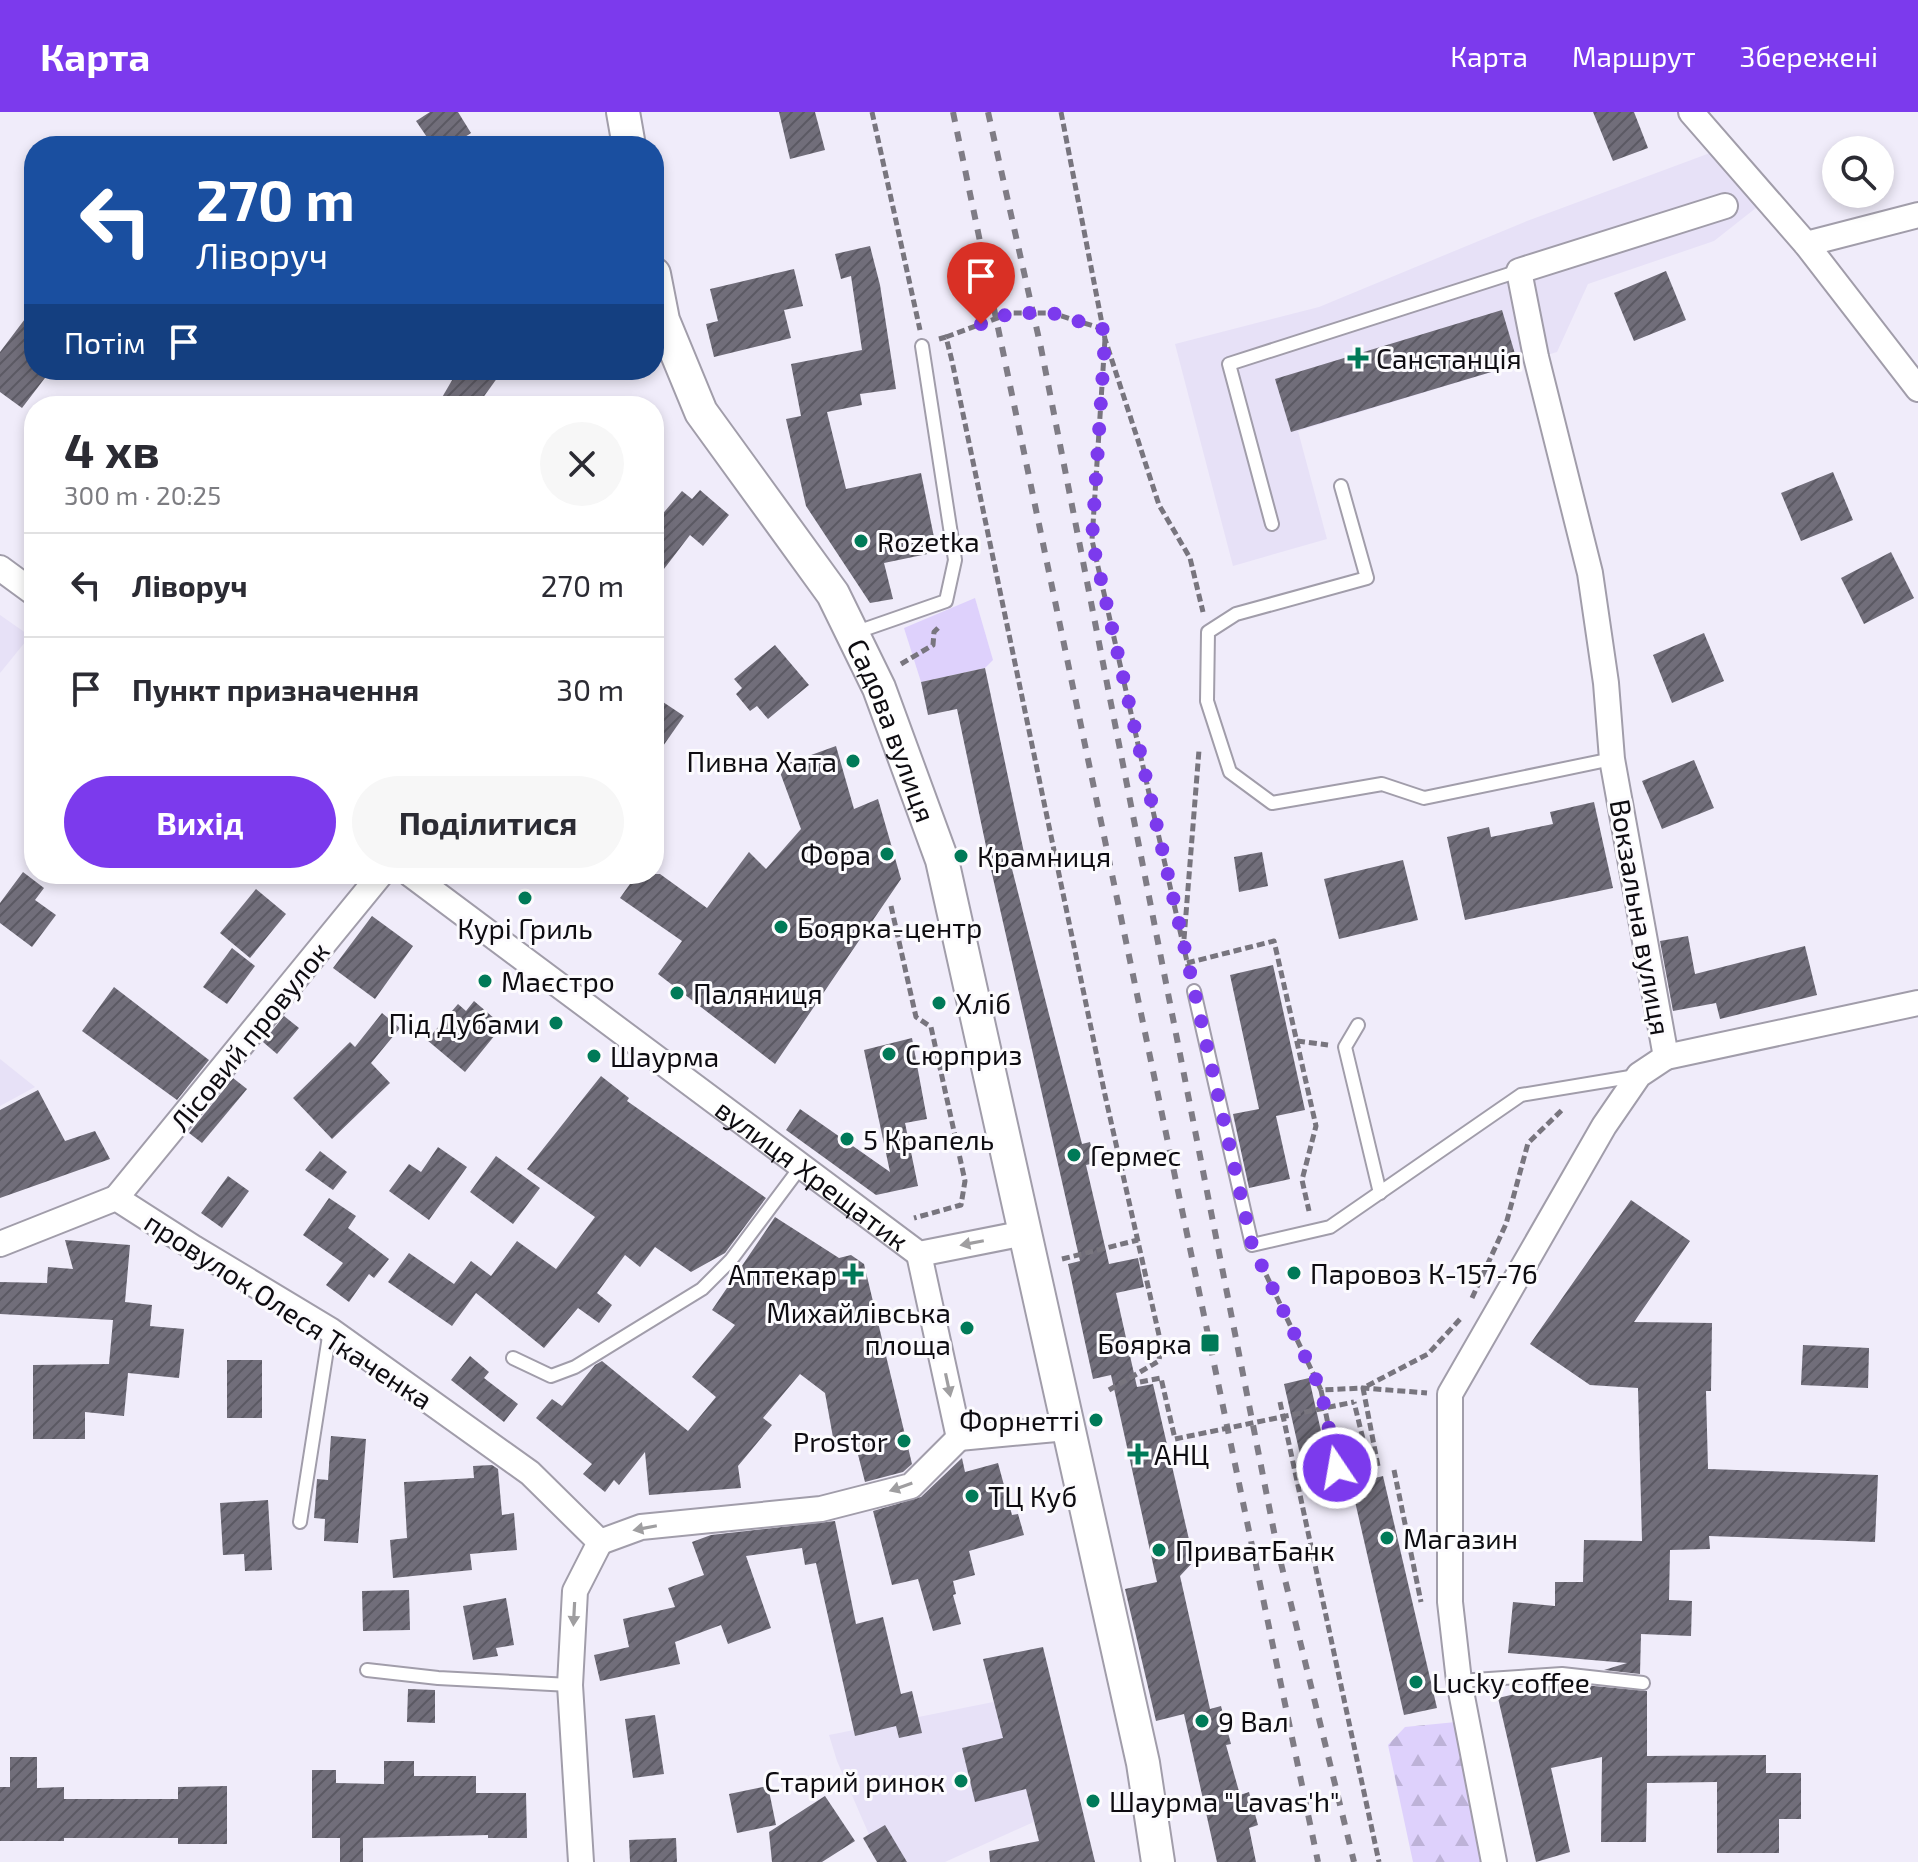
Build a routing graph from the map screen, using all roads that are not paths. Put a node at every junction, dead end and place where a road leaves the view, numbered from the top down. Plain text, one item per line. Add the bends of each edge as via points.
1 (623, 112) edge
2 (1691, 112) edge
3 (627, 136) edge
4 (1725, 206) dead end
5 (1918, 215) edge
6 (1806, 244) junction
7 (1519, 271) junction
8 (664, 322) edge
9 (922, 346) road end
10 (1918, 389) edge
11 (1341, 486) dead end
12 (1272, 524) dead end
13 (0, 568) edge
14 (24, 586) edge
15 (852, 633) junction
16 (1612, 759) junction
17 (373, 884) edge
18 (423, 884) edge
19 (1194, 991) road end
20 (1918, 1003) edge
21 (1358, 1025) dead end
22 (1666, 1057) junction
23 (1639, 1075) junction
24 (802, 1164) junction
25 (1380, 1193) junction
26 (116, 1198) junction
27 (1025, 1233) junction
28 (0, 1244) edge
29 (919, 1254) junction
30 (330, 1330) junction
31 (513, 1358) dead end
32 (1067, 1428) junction
33 (959, 1438) junction
34 (300, 1522) dead end
35 (600, 1542) junction
36 (367, 1670) dead end
37 (1459, 1681) junction
38 (1643, 1683) dead end
39 (570, 1685) junction
40 (581, 1862) edge
41 (1158, 1862) edge
42 (1494, 1862) edge

1 - 3 street
2 - 6 street
4 - 7 street
5 - 6 street
6 - 10 street
7 - 12 lane via 1229,364
7 - 16 street, Вокзальна вулиця via 1590,573
8 - 15 street, Садова вулиця via 701,412 833,594
9 - 15 lane via 955,560 946,601
11 - 16 lane via 1367,578 1236,614 1208,632 1207,701 1230,772 1272,803 1382,784 1424,798
13 - 14 street
15 - 27 street, Садова вулиця via 879,688 942,860
16 - 22 street, Вокзальна вулиця
17 - 26 street, Лісовий провулок
18 - 24 street, вулиця Хрещатик
19 - 25 lane via 1252,1245 1330,1227
20 - 22 street
21 - 25 lane via 1345,1047
22 - 23 street, Вокзальна вулиця
23 - 25 lane via 1521,1095
23 - 37 street, Вокзальна вулиця via 1604,1126 1450,1394 1450,1602
24 - 29 street, вулиця Хрещатик
24 - 31 lane via 731,1260 702,1289 575,1367 551,1376
26 - 28 street, провулок Олеся Ткаченка
26 - 30 street, провулок Олеся Ткаченка
27 -> 29 street, вулиця Хрещатик
27 - 32 street
29 -> 33 street
30 - 34 lane
30 - 35 street, провулок Олеся Ткаченка via 530,1473
32 - 33 street
32 - 41 street via 1143,1763
33 -> 35 street via 911,1486 821,1509 641,1527
35 -> 39 street via 575,1591
36 - 39 lane
37 - 38 lane via 1562,1674
37 - 42 street, Вокзальна вулиця
39 - 40 street

